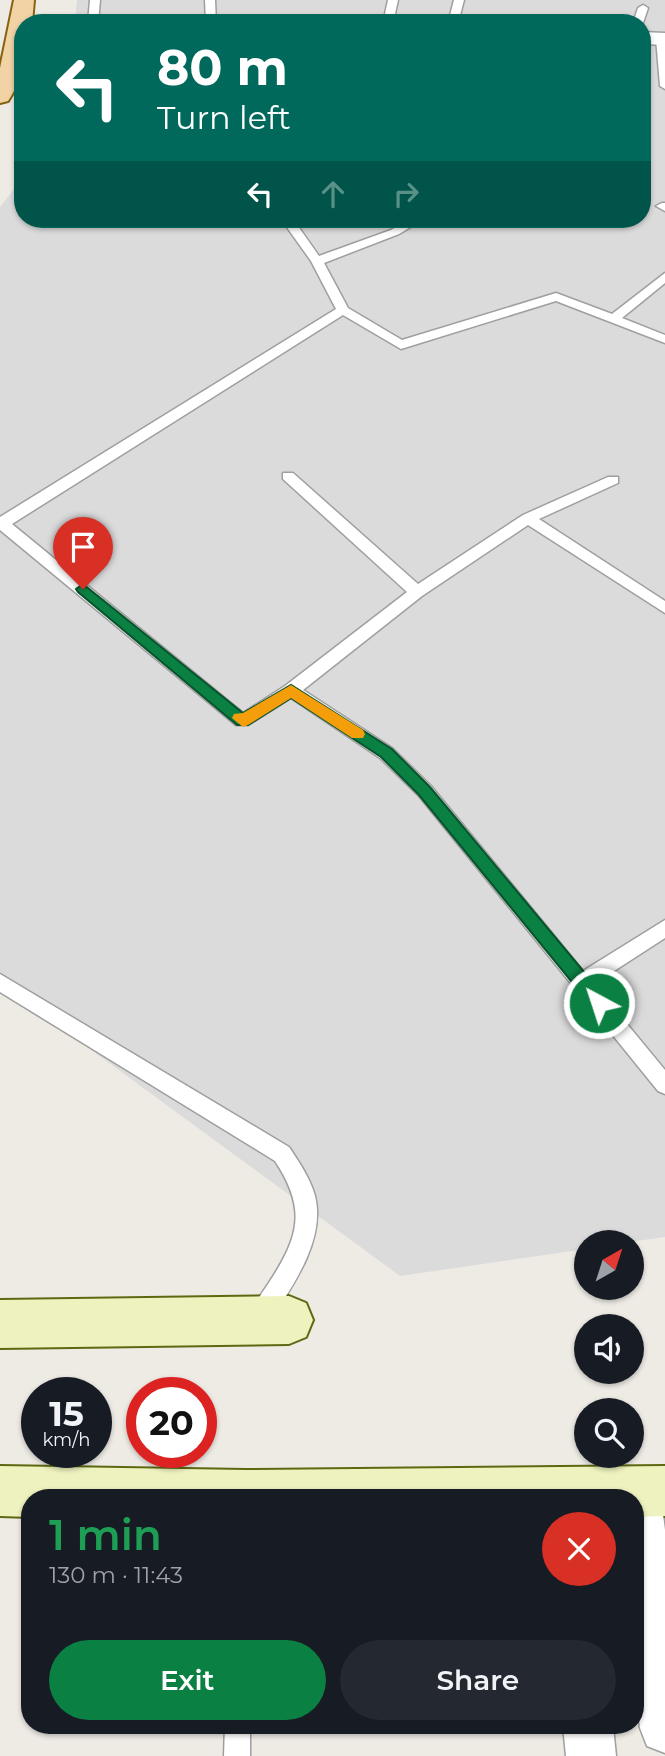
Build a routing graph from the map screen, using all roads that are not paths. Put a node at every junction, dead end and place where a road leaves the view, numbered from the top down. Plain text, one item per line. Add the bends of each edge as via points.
1 (643, 8) dead end
2 (641, 14) edge
3 (656, 38) edge
4 (13, 52) edge
5 (665, 86) edge
6 (0, 96) edge
7 (293, 228) edge
8 (402, 228) edge
9 (317, 261) junction
10 (665, 276) edge
11 (343, 310) junction
12 (614, 319) junction
13 (665, 339) edge
14 (288, 476) dead end
15 (613, 480) dead end
16 (528, 518) junction
17 (2, 522) edge
18 (417, 592) junction
19 (665, 608) edge
20 (291, 690) junction
21 (665, 928) edge
22 (0, 982) edge
23 (581, 982) junction
24 (665, 1085) edge
25 (273, 1321) joint
26 (0, 1324) edge
27 (0, 1491) edge
28 (21, 1491) edge
29 (651, 1492) edge
30 (665, 1728) edge
31 (238, 1734) edge
32 (589, 1734) edge
33 (237, 1756) edge
34 (591, 1756) edge

1 - 2 lane
3 - 5 lane
4 - 6 main road via 10,75
7 - 9 lane
8 - 9 lane
9 - 11 lane
10 - 12 lane
11 - 12 lane via 401,345 556,297
11 - 17 lane
12 - 13 lane
14 - 18 lane
15 - 16 lane
16 - 18 lane
16 - 19 lane
17 - 20 lane via 243,721
18 - 20 lane
20 - 23 lane via 386,753 425,791
21 - 23 lane
22 - 25 lane via 282,1154 299,1180 306,1203 301,1244
23 - 24 lane
25 - 26 main road
27 - 28 main road
29 - 30 street
31 - 33 lane
32 - 34 street

